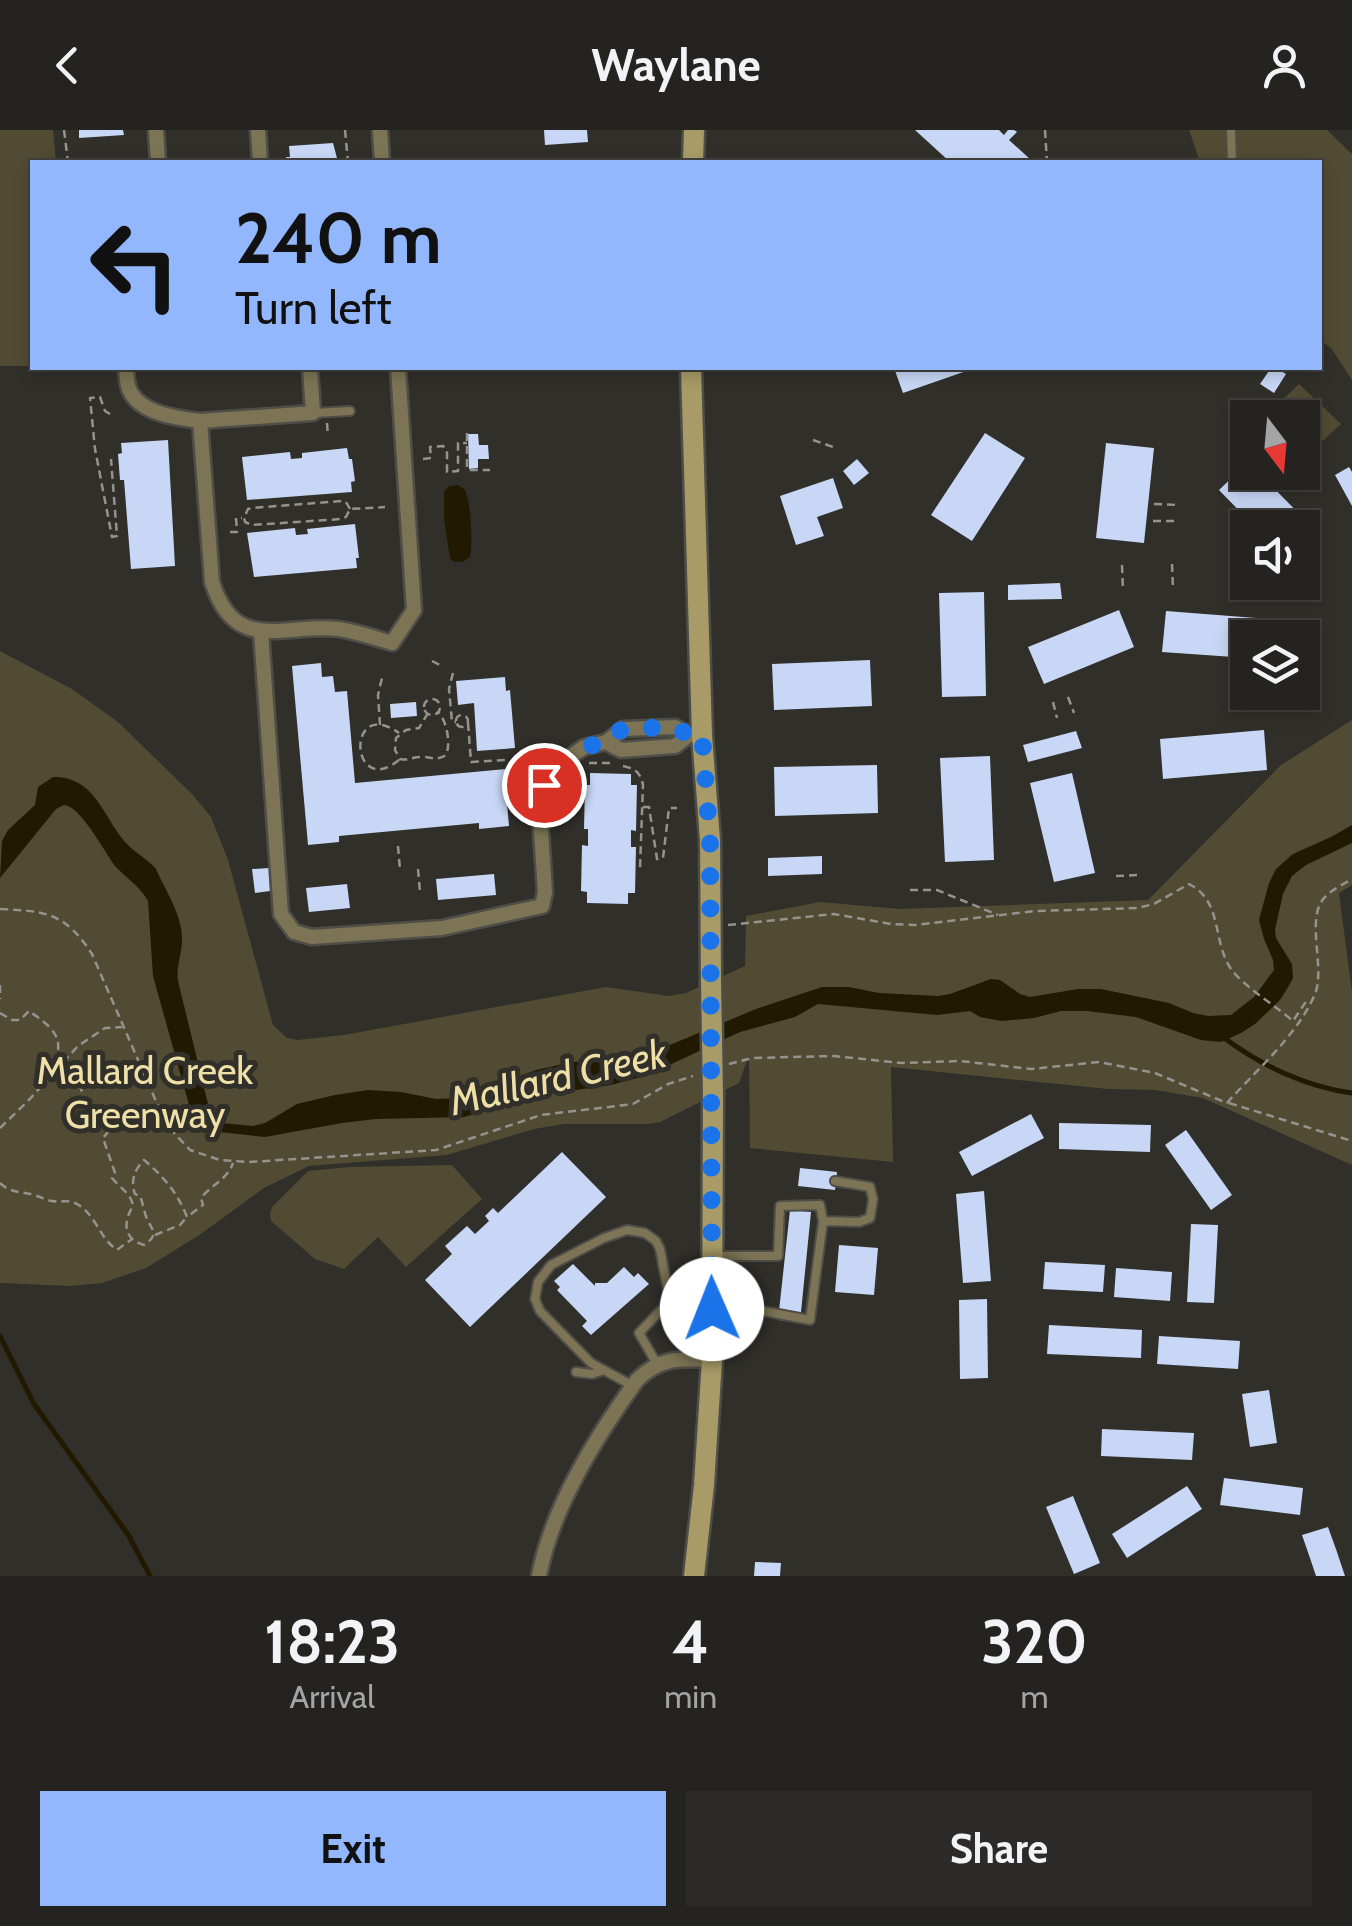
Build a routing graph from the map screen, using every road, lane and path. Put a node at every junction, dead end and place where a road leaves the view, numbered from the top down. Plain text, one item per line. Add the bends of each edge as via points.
1 (64, 130) edge
2 (156, 130) edge
3 (258, 130) edge
4 (345, 130) edge
5 (380, 130) edge
6 (694, 130) edge
7 (1046, 130) edge
8 (1230, 130) edge
9 (68, 160) edge
10 (158, 160) edge
11 (260, 160) edge
12 (348, 160) edge
13 (382, 160) edge
14 (693, 160) edge
15 (1046, 160) edge
16 (1232, 160) edge
17 (126, 370) edge
18 (310, 370) edge
19 (398, 370) edge
20 (691, 370) edge
21 (350, 411) dead end
22 (313, 413) junction
23 (110, 414) dead end
24 (200, 421) junction
25 (467, 433) dead end
26 (813, 440) dead end
27 (467, 443) junction
28 (836, 448) dead end
29 (424, 458) dead end
30 (111, 459) dead end
31 (490, 470) dead end
32 (1154, 504) dead end
33 (1178, 506) dead end
34 (385, 507) dead end
35 (350, 510) junction
36 (236, 518) junction
37 (244, 518) junction
38 (229, 519) dead end
39 (1154, 521) dead end
40 (1178, 522) dead end
41 (230, 532) dead end
42 (1172, 564) dead end
43 (1122, 565) dead end
44 (1173, 590) dead end
45 (1123, 591) dead end
46 (261, 632) junction
47 (432, 660) dead end
48 (442, 666) dead end
49 (453, 672) dead end
50 (382, 678) dead end
51 (1068, 697) dead end
52 (1052, 702) dead end
53 (438, 712) junction
54 (428, 713) junction
55 (1074, 713) dead end
56 (1057, 718) dead end
57 (445, 722) junction
58 (454, 722) junction
59 (468, 723) junction
60 (380, 724) junction
61 (400, 733) junction
62 (696, 735) junction
63 (400, 759) junction
64 (580, 768) dead end
65 (515, 791) dead end
66 (642, 808) junction
67 (677, 808) dead end
68 (398, 846) dead end
69 (640, 868) dead end
70 (418, 869) dead end
71 (400, 870) dead end
72 (1139, 875) dead end
73 (1116, 876) dead end
74 (1352, 879) edge
75 (910, 890) dead end
76 (420, 892) dead end
77 (0, 909) edge
78 (1000, 915) junction
79 (711, 925) junction
80 (0, 985) edge
81 (0, 1000) edge
82 (1309, 1006) junction
83 (0, 1013) edge
84 (1293, 1021) junction
85 (123, 1027) junction
86 (1296, 1027) junction
87 (723, 1066) dead end
88 (58, 1067) junction
89 (706, 1072) dead end
90 (1227, 1103) junction
91 (0, 1128) edge
92 (1352, 1141) edge
93 (233, 1162) junction
94 (836, 1181) dead end
95 (0, 1183) edge
96 (187, 1217) junction
97 (823, 1221) junction
98 (154, 1236) junction
99 (132, 1238) junction
100 (712, 1256) junction
101 (712, 1309) junction
102 (712, 1360) junction
103 (657, 1364) junction
104 (602, 1370) junction
105 (576, 1372) dead end
106 (633, 1386) junction
107 (539, 1576) edge
108 (694, 1576) edge

1 - 9 path
2 - 10 street
3 - 11 street
4 - 12 path
5 - 13 street
6 - 14 main road
7 - 15 path
8 - 16 lane
17 - 24 street via 132,395 142,404
18 - 22 street
19 - 46 street via 414,610 392,643 335,629
20 - 62 main road
21 - 22 lane
22 - 24 street
23 - 30 path via 100,397 90,398 117,536
24 - 46 street via 212,582 232,620
25 - 27 path
26 - 28 path
27 - 29 path via 458,444 458,471 447,472 443,446 430,447 431,458
27 - 31 path via 468,470
32 - 33 path
34 - 35 path
35 - 37 path via 341,519 252,526
35 - 37 path via 346,502 270,507 248,509
36 - 37 path
36 - 38 path
36 - 41 path via 237,532
39 - 40 path
42 - 44 path
43 - 45 path
46 - 62 street via 282,914 294,932 312,937 442,928 542,906 540,816 552,770 584,747 675,746
47 - 48 path
49 - 58 path
50 - 60 path
51 - 55 path
52 - 56 path
53 - 54 path
53 - 54 path via 433,699 425,704
53 - 57 path
54 - 61 path via 419,728
57 - 58 path
57 - 63 path via 446,755
58 - 59 path via 463,728
58 - 59 path via 463,715
59 - 65 path via 471,762 512,762
60 - 61 path
60 - 63 path via 362,734 360,755 376,768
61 - 63 path via 394,743
62 - 79 main road via 710,840
64 - 66 path via 599,762 635,769 643,784
66 - 67 path via 649,807 657,858 663,858 669,808
66 - 69 path
68 - 71 path
70 - 76 path
72 - 73 path
74 - 82 path via 1319,907 1318,980
75 - 78 path via 936,890
77 - 85 path via 51,915 78,933
78 - 79 path via 915,925 834,914
78 - 84 path via 1146,907 1191,884 1211,905 1238,976
79 - 100 main road, bridge
80 - 81 path
82 - 84 path
82 - 86 path
83 - 88 path via 20,1020 29,1011 54,1031
84 - 86 path
85 - 88 path via 105,1028
85 - 93 path via 180,1141
86 - 90 path
87 - 90 path via 752,1058 824,1056 1040,1069 1099,1062 1155,1072
88 - 91 path
88 - 99 path via 78,1080 95,1115 114,1125 103,1138 112,1178 132,1200 125,1222
89 - 93 path via 668,1084 641,1102 541,1115 436,1150
90 - 92 path
93 - 96 path via 204,1193 204,1205
94 - 97 lane via 870,1188 870,1218
95 - 99 path via 8,1191 80,1204 118,1250
96 - 98 path
96 - 98 path via 163,1176 144,1160 132,1187
97 - 100 lane via 820,1205 780,1206 778,1256
97 - 101 lane via 810,1320
98 - 99 path via 144,1245
100 - 101 main road
101 - 102 main road
102 - 103 street
102 - 108 main road
103 - 104 lane via 639,1334 666,1304 666,1278 656,1242 626,1230 552,1266 536,1288 540,1311
103 - 106 street
104 - 105 lane
104 - 106 lane
106 - 107 street via 569,1488

